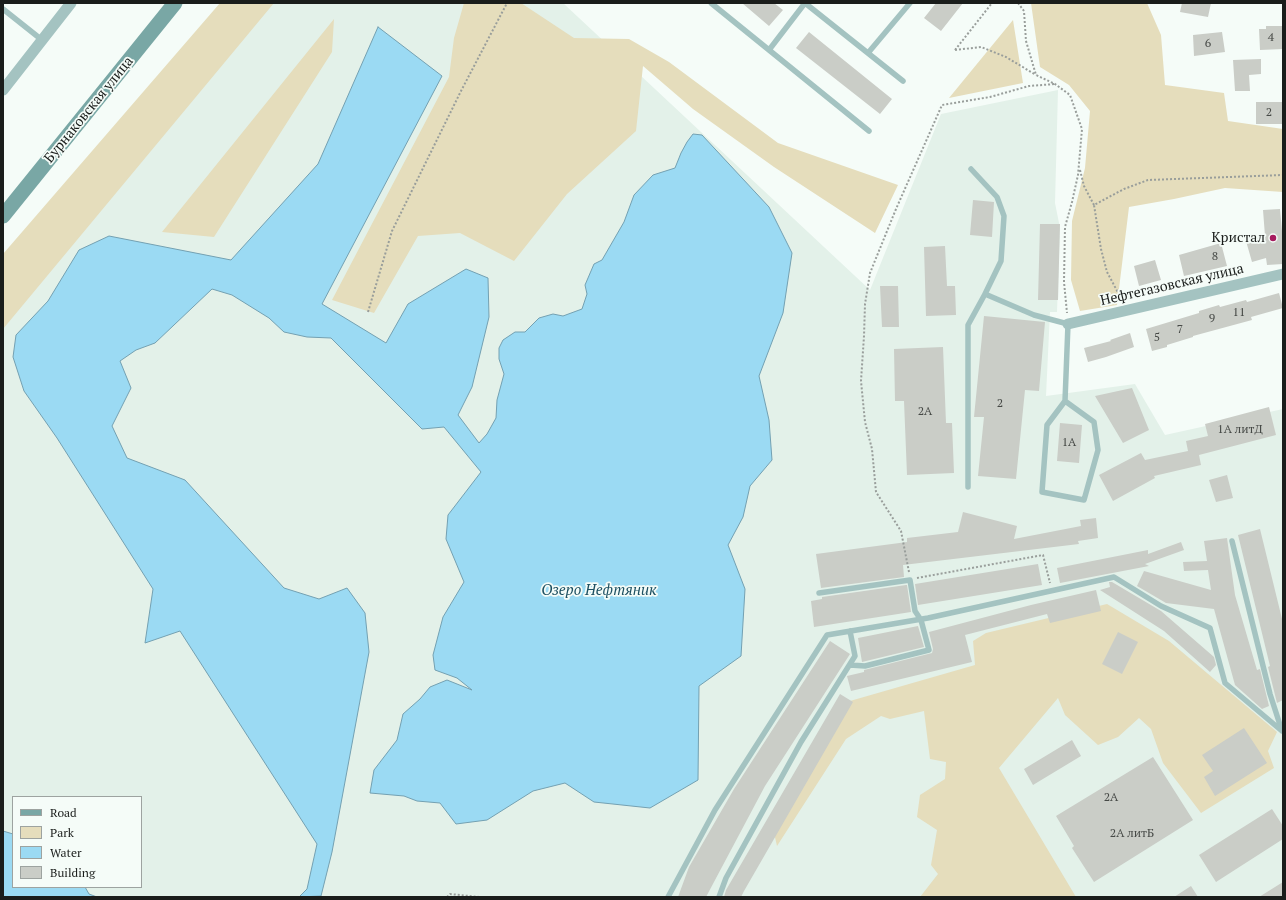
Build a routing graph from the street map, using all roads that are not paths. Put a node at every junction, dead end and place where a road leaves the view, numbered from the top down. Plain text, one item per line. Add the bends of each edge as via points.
1 (71, 3) edge
2 (175, 3) edge
3 (711, 3) edge
4 (805, 3) edge
5 (910, 3) edge
6 (3, 9) edge
7 (42, 40) junction
8 (769, 50) junction
9 (868, 53) junction
10 (903, 81) dead end
11 (3, 90) edge
12 (869, 131) dead end
13 (971, 169) dead end
14 (3, 216) edge
15 (1283, 274) edge
16 (985, 294) junction
17 (1068, 324) junction
18 (1065, 401) junction
19 (968, 487) dead end
20 (1232, 541) dead end
21 (819, 593) dead end
22 (921, 620) junction
23 (850, 631) junction
24 (850, 666) junction
25 (1282, 732) edge
26 (668, 897) edge
27 (719, 897) edge

1 - 7 street
2 - 14 main road, Бурнаковская улица
3 - 8 lane
4 - 8 lane
4 - 9 lane
5 - 9 lane
6 - 7 lane
7 - 11 street
8 - 12 lane
9 - 10 lane
13 - 16 lane via 997,197 1004,216 1001,261
15 - 17 street, Нефтегазовская улица
16 - 17 lane via 1034,315
16 - 19 lane via 968,325
17 - 18 lane
18 - 18 lane via 1094,422 1098,450 1084,500 1042,492 1047,425
20 - 25 lane
21 - 22 lane via 910,580 916,612
22 - 23 lane
22 - 24 lane via 929,650 865,666
22 - 25 lane via 1114,577 1161,606 1210,628 1225,683
23 - 24 lane via 856,656
23 - 26 lane via 826,635 715,810
24 - 27 lane via 801,742 726,878

